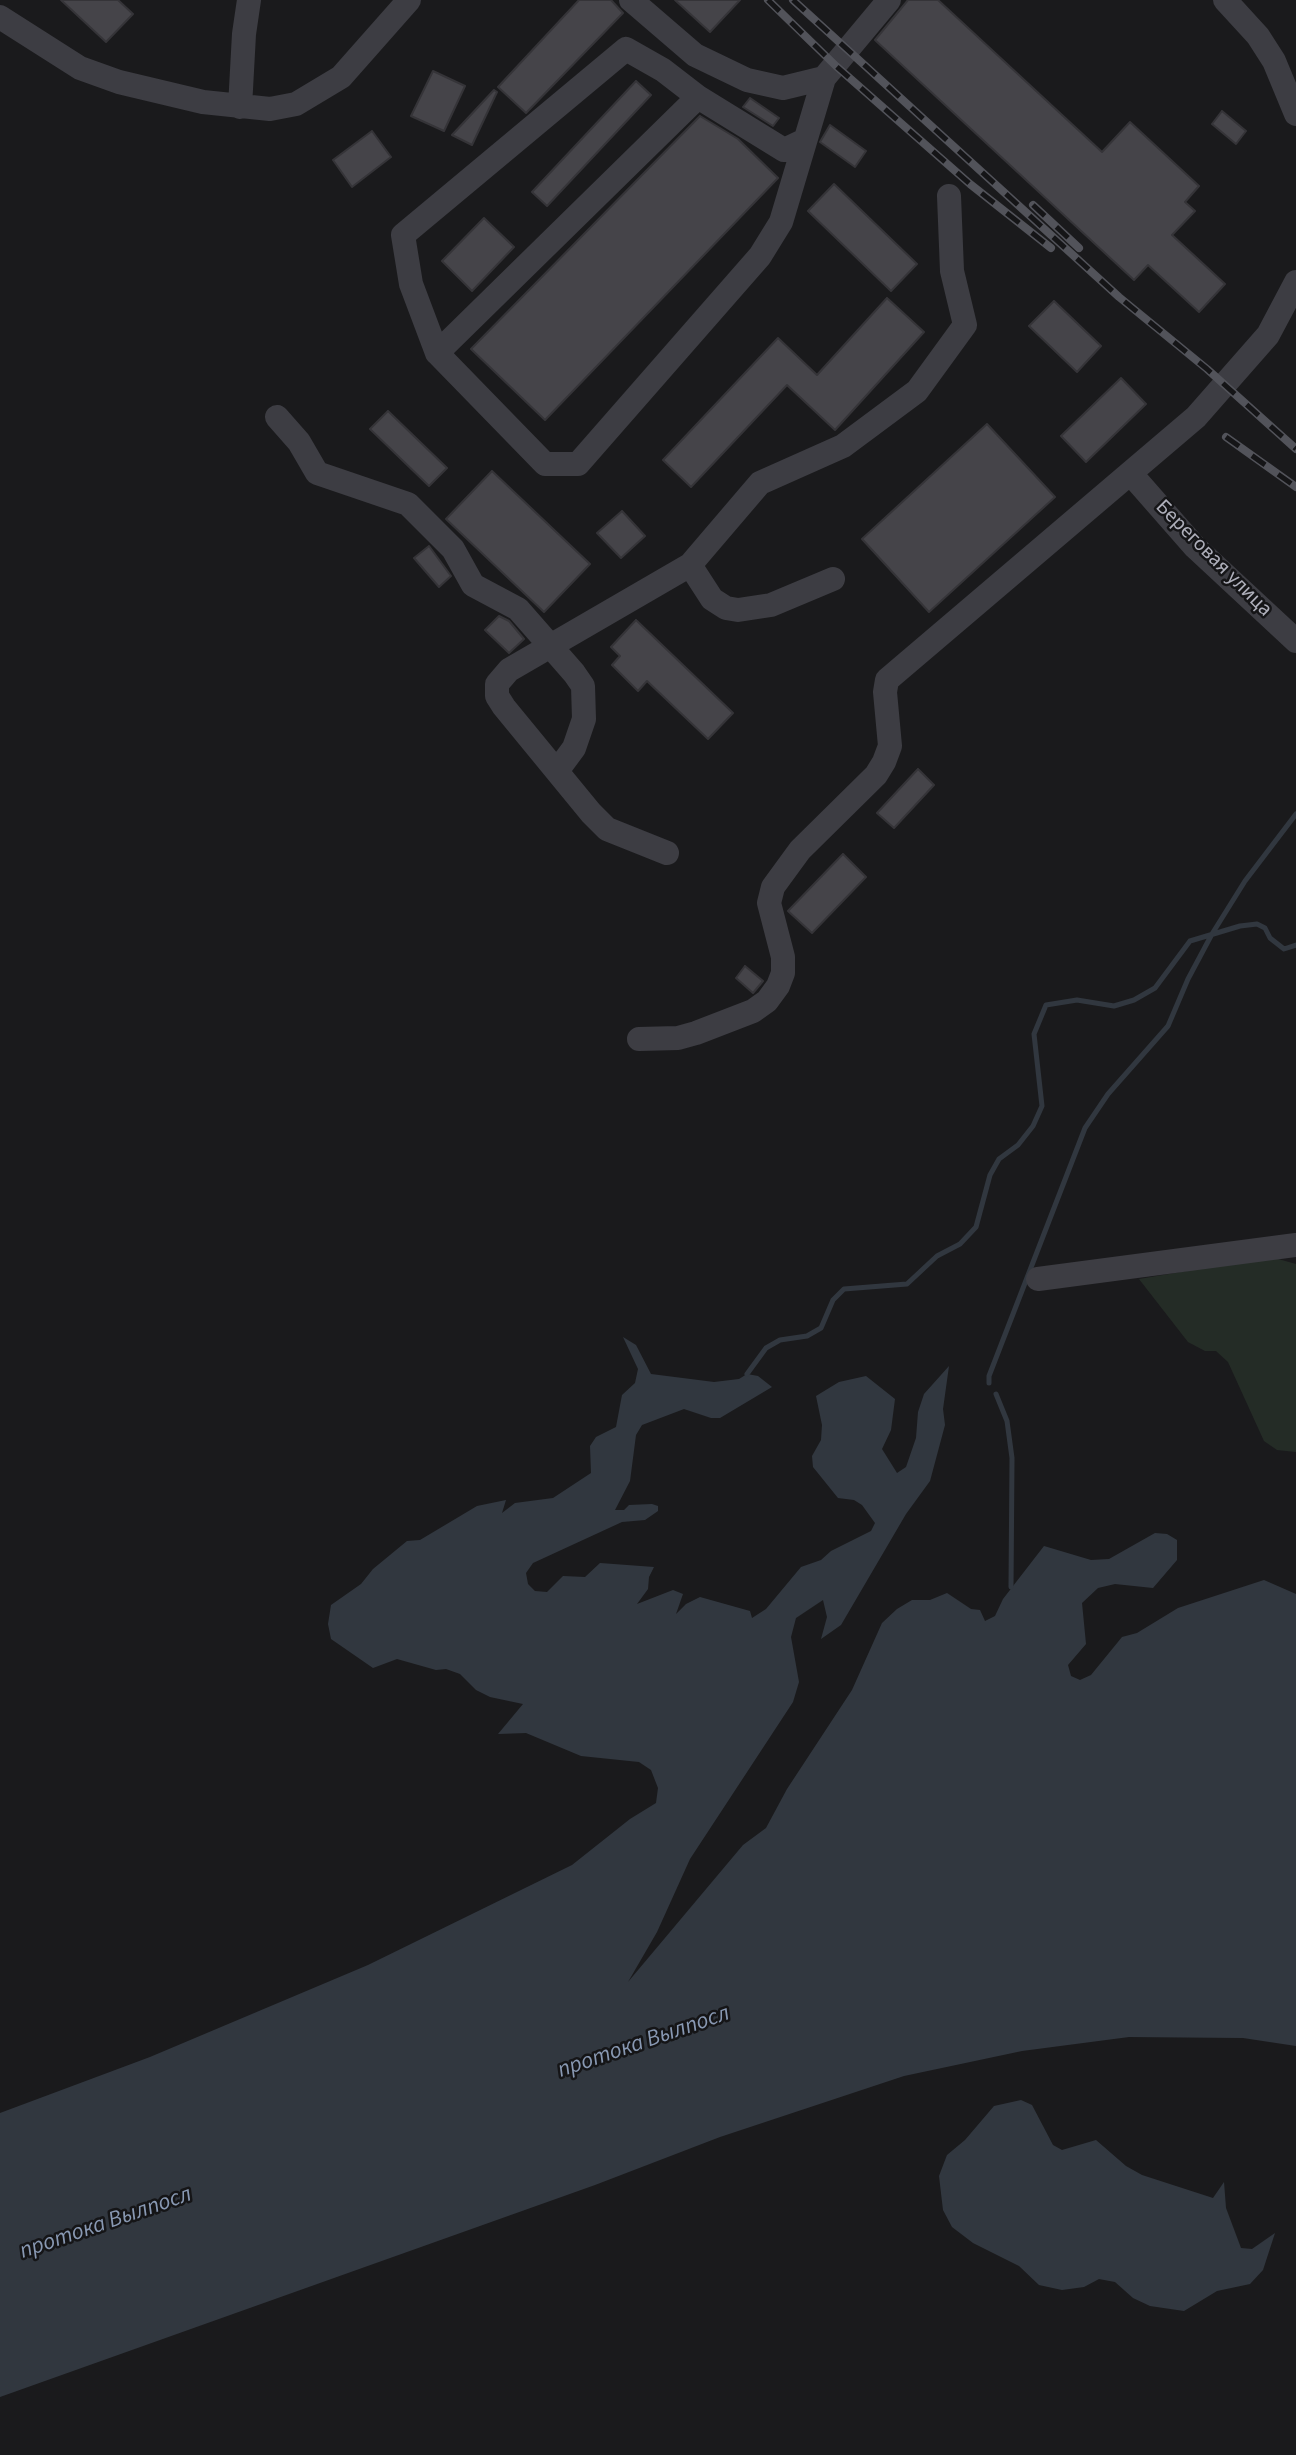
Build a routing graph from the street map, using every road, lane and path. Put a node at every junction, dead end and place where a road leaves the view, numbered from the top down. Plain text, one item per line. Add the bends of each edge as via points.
1 (249, 0) edge
2 (408, 0) edge
3 (631, 0) edge
4 (889, 0) edge
5 (1225, 0) edge
6 (0, 17) edge
7 (824, 78) junction
8 (698, 97) junction
9 (240, 107) junction
10 (1296, 114) edge
11 (805, 140) junction
12 (949, 196) dead end
13 (1296, 282) edge
14 (437, 353) junction
15 (277, 417) dead end
16 (1131, 474) junction
17 (690, 565) junction
18 (833, 579) dead end
19 (1296, 641) edge
20 (552, 646) junction
21 (557, 771) junction
22 (667, 853) dead end
23 (639, 1038) dead end
24 (1296, 1245) edge
25 (1038, 1279) dead end

1 - 9 street
2 - 9 street via 341,77 315,94 270,109
3 - 7 street via 695,55 747,80 783,88
4 - 7 street
5 - 10 street via 1274,61
6 - 9 street via 80,68 162,94
7 - 11 street
8 - 11 street via 784,150
8 - 14 street
8 - 14 street via 626,49 403,235 411,284
11 - 14 street via 781,222 760,256 578,464 545,464
12 - 17 street via 952,271 965,325 917,391 843,446 760,483
13 - 16 street via 1268,335 1196,417
15 - 20 street via 317,473 408,504 453,549 473,585 518,609
16 - 19 street, Береговая улица via 1195,547
16 - 23 street via 887,680 890,746 884,762 871,781 800,850 773,887 769,903 783,973 767,1001 696,1033
17 - 18 street via 712,599 738,610 771,605
17 - 20 street
20 - 21 street via 583,686 586,703 580,736
20 - 21 street via 509,670 497,684 497,696
21 - 22 street via 607,829
24 - 25 street

